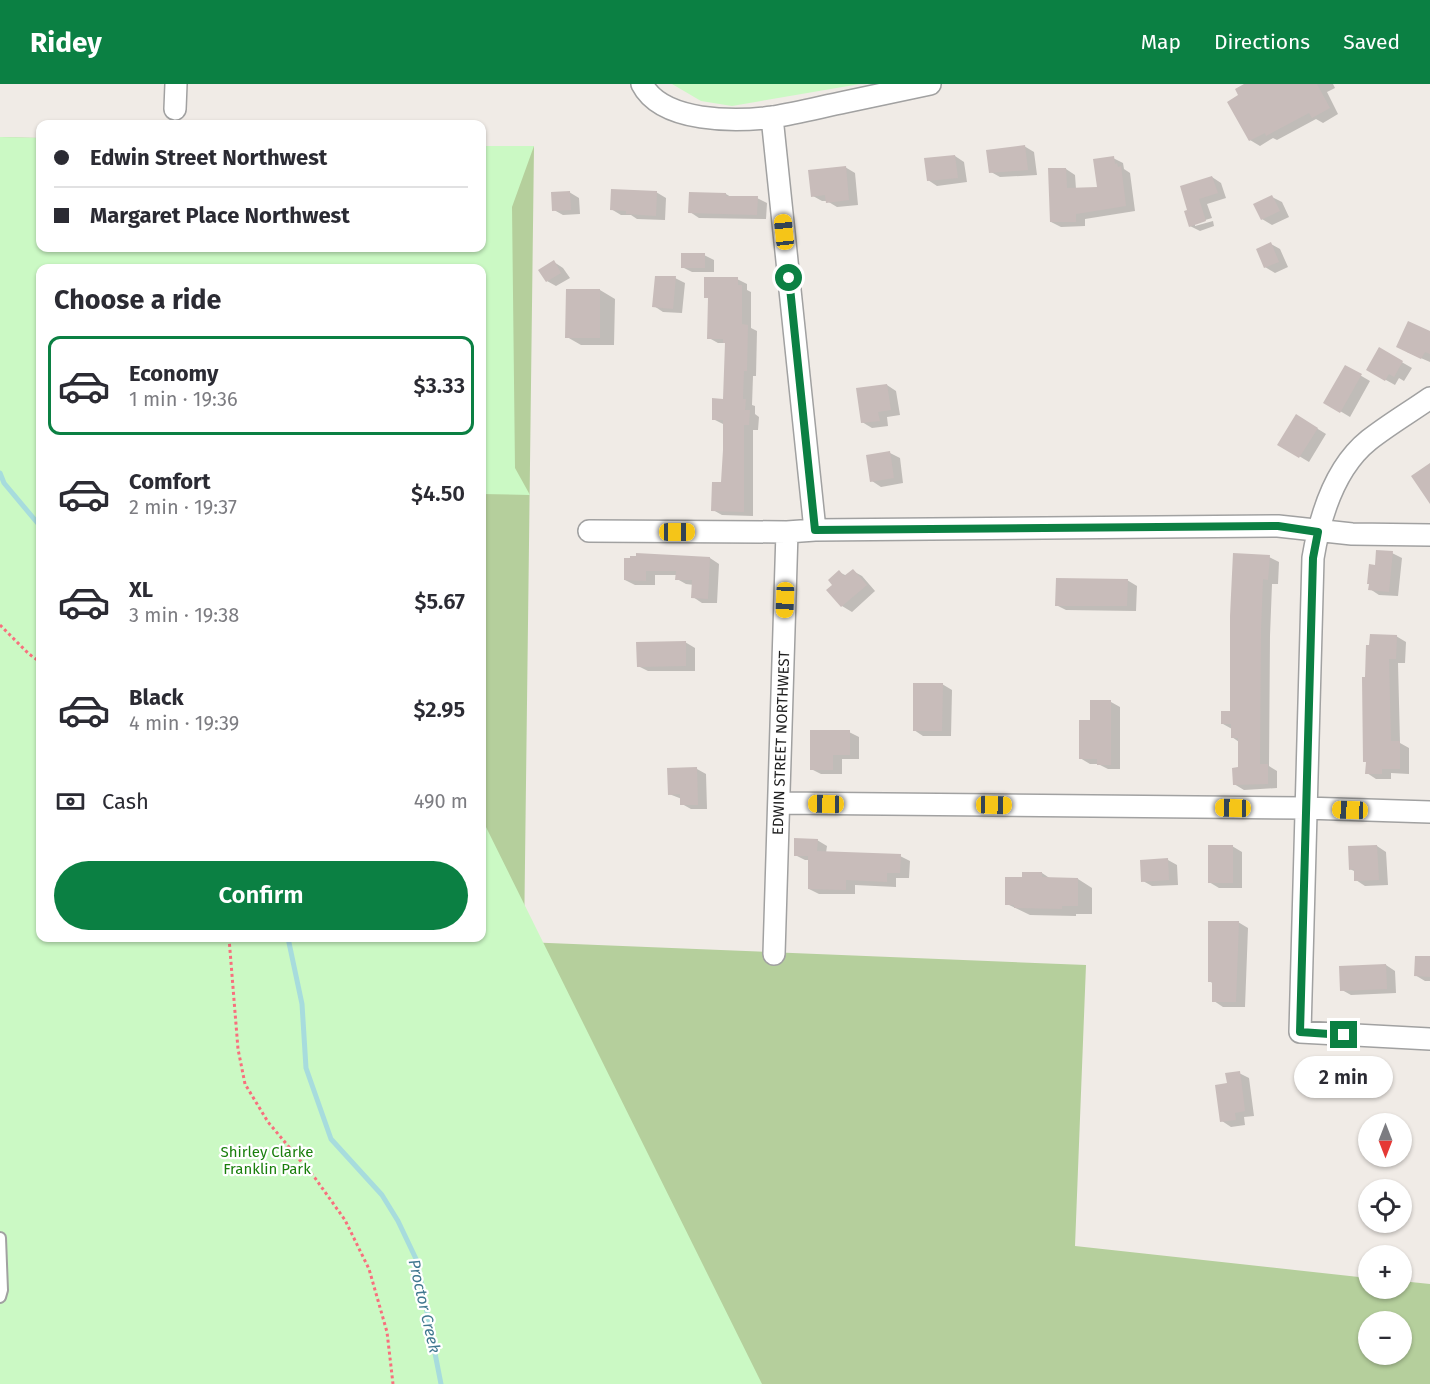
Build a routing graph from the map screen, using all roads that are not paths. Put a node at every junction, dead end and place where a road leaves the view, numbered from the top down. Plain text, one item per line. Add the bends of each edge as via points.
1 (176, 84) edge
2 (642, 84) edge
3 (930, 84) edge
4 (175, 109) dead end
5 (772, 117) junction
6 (1430, 398) edge
7 (815, 530) junction
8 (589, 531) dead end
9 (787, 532) junction
10 (1318, 532) junction
11 (1430, 535) edge
12 (779, 803) junction
13 (1305, 808) junction
14 (1430, 812) edge
15 (774, 954) dead end
16 (1430, 1039) edge
17 (0, 1238) edge
18 (0, 1298) edge

1 - 4 street
2 - 5 street via 655,100 686,114
3 - 5 street
5 - 7 street
6 - 10 street via 1367,441 1338,476
7 - 9 street
7 - 10 street via 1278,526
8 - 9 street
9 - 12 street, EDWIN STREET NORTHWEST
10 - 11 street
10 - 13 street via 1313,558
12 - 13 street
12 - 15 street, EDWIN STREET NORTHWEST
13 - 14 street
13 - 16 street via 1300,1032
17 - 18 lane

